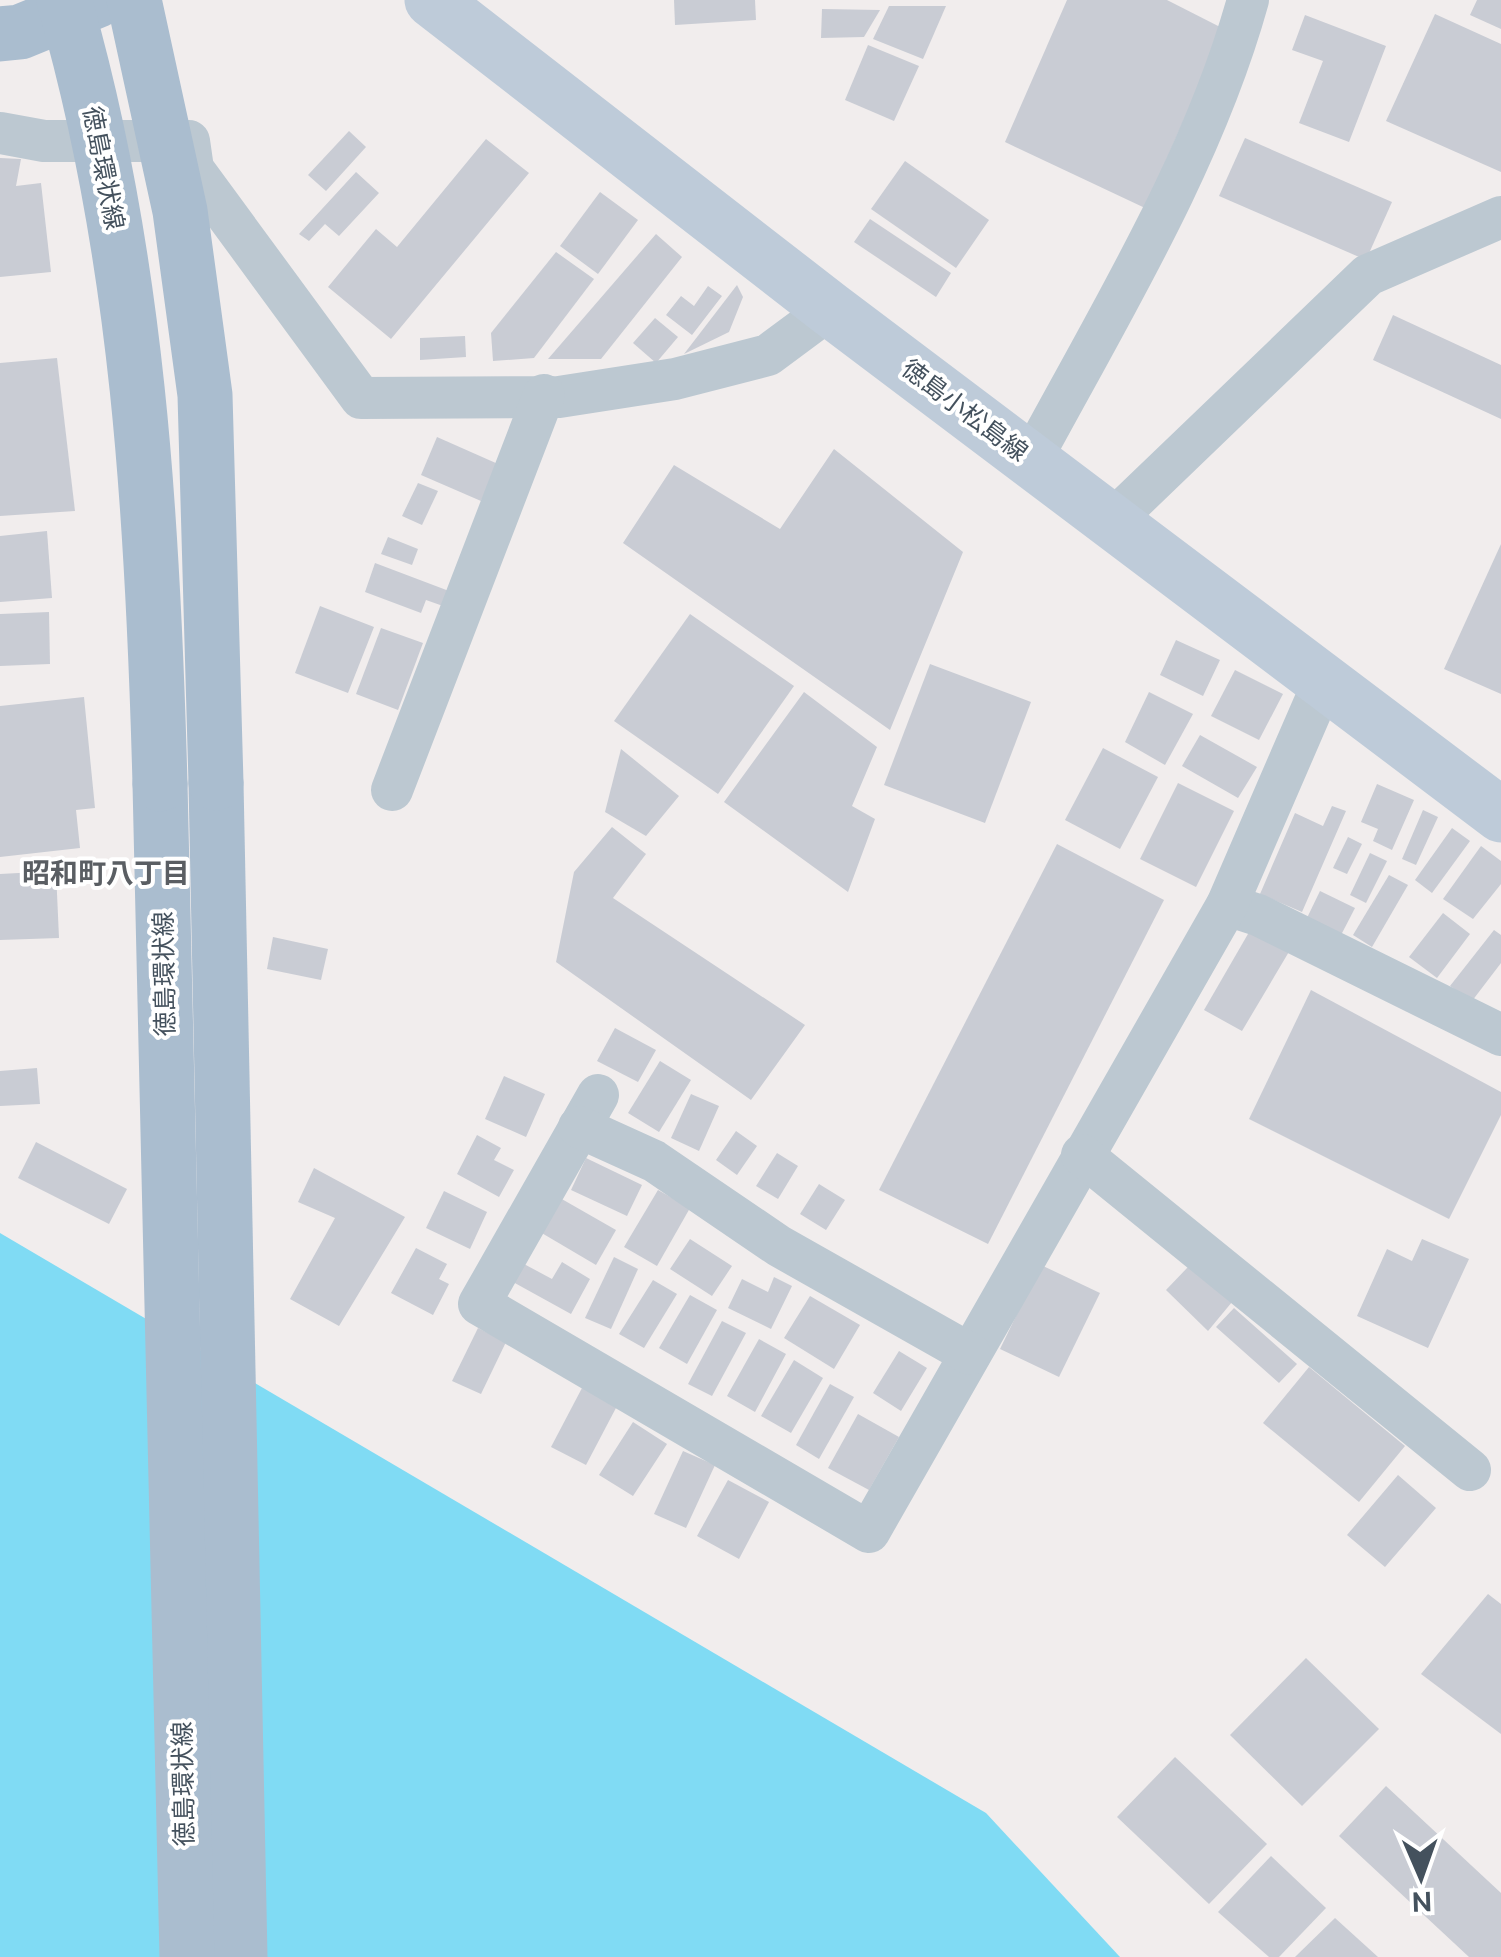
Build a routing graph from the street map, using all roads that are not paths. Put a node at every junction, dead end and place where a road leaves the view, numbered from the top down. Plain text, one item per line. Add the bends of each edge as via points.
1 (32, 0) edge
2 (64, 0) edge
3 (98, 0) edge
4 (134, 0) edge
5 (432, 0) edge
6 (1248, 0) edge
7 (0, 34) edge
8 (0, 133) edge
9 (1501, 216) edge
10 (830, 309) junction
11 (135, 350) junction
12 (544, 395) junction
13 (1031, 460) junction
14 (1112, 521) junction
15 (1324, 680) junction
16 (392, 790) dead end
17 (1501, 815) edge
18 (1227, 905) junction
19 (1501, 1035) edge
20 (1082, 1155) junction
21 (970, 1354) junction
22 (1470, 1470) dead end
23 (186, 1957) edge
24 (240, 1957) edge

1 - 11 main road, bridge via 65,82
2 - 11 main road, 徳島環状線, bridge via 97,124
3 - 7 main road
4 - 24 main road, bridge via 180,211 205,395
5 - 10 main road, 徳島小松島線
6 - 13 street via 1164,208
8 - 12 street via 44,141 189,141 193,169 361,398
9 - 14 street via 1368,276
10 - 12 street via 768,355 675,379
10 - 13 main road, 徳島小松島線
11 - 23 main road, 徳島環状線, bridge via 156,637
12 - 16 street
13 - 14 main road, 徳島小松島線
14 - 15 main road, 徳島小松島線
15 - 17 main road, 徳島小松島線
15 - 18 street
18 - 19 street
18 - 20 street
20 - 21 street
20 - 22 street
21 - 21 street via 779,1246 588,1111 479,1304 868,1532

